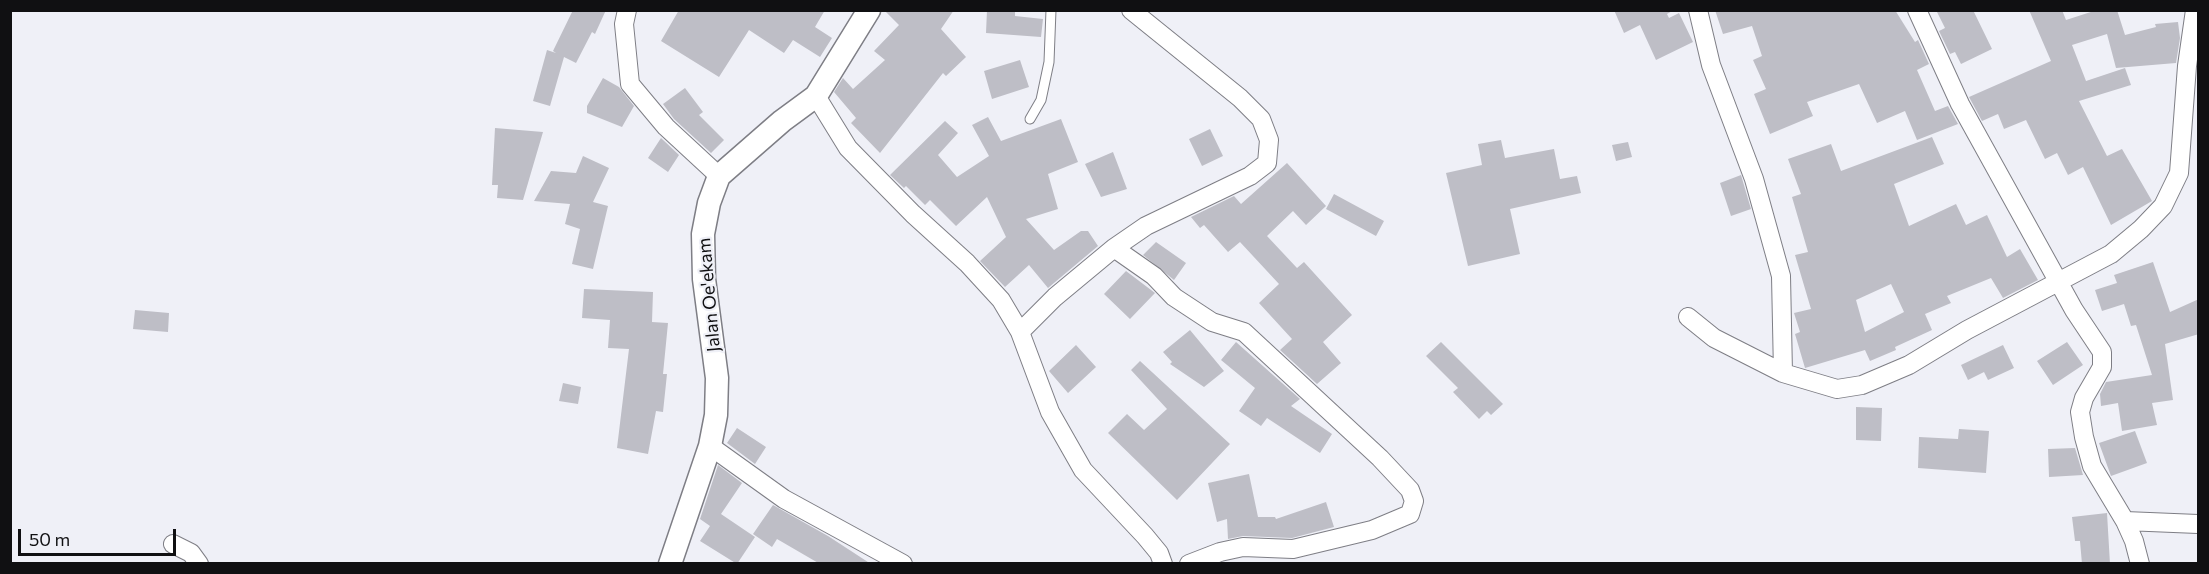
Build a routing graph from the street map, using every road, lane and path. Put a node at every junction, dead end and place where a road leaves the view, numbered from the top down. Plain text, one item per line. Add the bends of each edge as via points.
1 (627, 10) edge
2 (869, 10) edge
3 (1052, 10) edge
4 (1131, 10) edge
5 (1698, 10) edge
6 (1917, 10) edge
7 (2195, 10) edge
8 (816, 96) junction
9 (1030, 119) dead end
10 (719, 176) junction
11 (1114, 248) junction
12 (2058, 282) junction
13 (1688, 317) dead end
14 (1020, 332) junction
15 (1783, 373) junction
16 (710, 446) junction
17 (2125, 521) junction
18 (2199, 524) edge
19 (173, 544) dead end
20 (198, 564) edge
21 (670, 564) edge
22 (903, 564) edge
23 (1163, 564) edge
24 (1189, 564) edge
25 (2140, 564) edge

1 - 10 street via 624,24 630,84 666,127
2 - 8 street
3 - 9 lane via 1049,62 1041,100
4 - 11 street via 1261,119 1270,151 1266,163 1250,176 1146,225
5 - 15 street via 1712,65 1754,179 1780,276
6 - 12 street via 1960,104
7 - 12 street via 2179,173 2171,192 2141,229 2111,254
8 - 10 street
8 - 14 street via 848,148 967,263 1001,300
10 - 16 street, Jalan Oe'ekam via 703,234 704,279 717,378
11 - 14 street
11 - 24 street via 1212,322 1244,332 1380,459 1410,490 1414,501 1410,514 1372,530 1293,549 1243,547
12 - 15 street via 1909,364 1862,385 1837,390
12 - 17 street via 2102,352 2102,367 2080,412 2092,466
13 - 15 street via 1714,338
14 - 23 street via 1050,412 1083,470 1145,536
16 - 21 street, Jalan Oe'ekam
16 - 22 street via 784,499
17 - 18 street
17 - 25 street
19 - 20 street via 191,554

